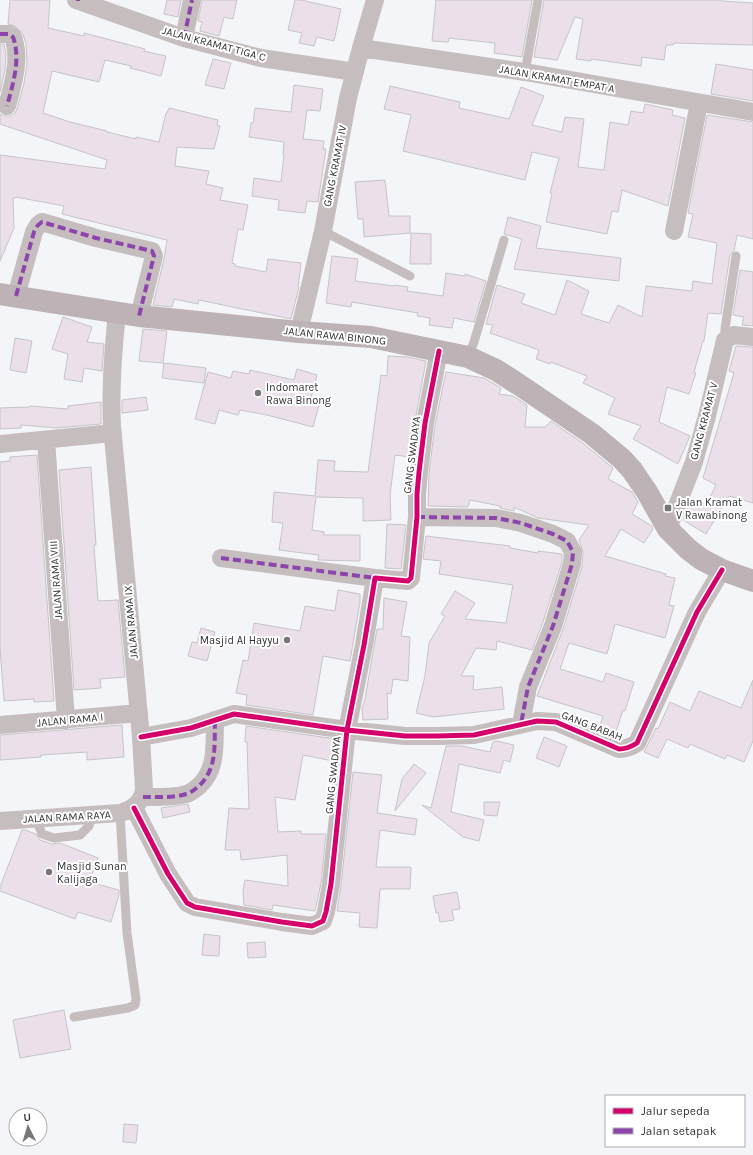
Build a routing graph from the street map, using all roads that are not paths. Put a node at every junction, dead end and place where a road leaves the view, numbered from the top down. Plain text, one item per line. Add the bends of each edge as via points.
1 (78, 0) edge
2 (192, 0) edge
3 (375, 0) edge
4 (538, 0) edge
5 (0, 34) edge
6 (184, 38) junction
7 (360, 48) junction
8 (355, 72) junction
9 (525, 72) junction
10 (698, 103) junction
11 (7, 106) dead end
12 (753, 112) edge
13 (323, 231) junction
14 (674, 231) dead end
15 (504, 240) dead end
16 (736, 256) dead end
17 (410, 276) dead end
18 (8, 295) edge
19 (117, 313) junction
20 (139, 316) junction
21 (299, 332) junction
22 (753, 337) edge
23 (725, 340) junction
24 (439, 351) junction
25 (468, 357) junction
26 (113, 434) junction
27 (46, 440) junction
28 (0, 444) edge
29 (418, 517) junction
30 (668, 529) junction
31 (221, 558) dead end
32 (722, 570) junction
33 (375, 578) junction
34 (753, 581) edge
35 (139, 713) junction
36 (66, 720) junction
37 (215, 720) junction
38 (521, 724) junction
39 (0, 725) edge
40 (347, 730) junction
41 (141, 737) junction
42 (132, 806) junction
43 (0, 821) edge
44 (74, 1017) dead end

1 - 6 street, JALAN KRAMAT TIGA C
2 - 6 street
3 - 7 street, GANG KRAMAT IV
4 - 9 lane
5 - 11 street via 9,34 13,37 16,60
6 - 8 street, JALAN KRAMAT TIGA C via 261,58
7 - 8 street, GANG KRAMAT IV
7 - 9 street, JALAN KRAMAT EMPAT A
8 - 13 street, GANG KRAMAT IV
9 - 10 street, JALAN KRAMAT EMPAT A
10 - 12 street, JALAN KRAMAT EMPAT A
10 - 14 street
13 - 17 lane
13 - 21 street, GANG KRAMAT IV
15 - 25 lane
16 - 23 lane
18 - 19 main road, JALAN RAWA BINONG
18 - 20 street via 34,232 42,222 152,251 154,256
19 - 20 main road, JALAN RAWA BINONG
19 - 26 street, JALAN RAMA IX via 112,355
20 - 21 main road, JALAN RAWA BINONG
21 - 24 main road, JALAN RAWA BINONG via 371,337
22 - 23 street via 734,335
23 - 30 street, GANG KRAMAT V via 694,462
24 - 25 main road, JALAN RAWA BINONG
24 - 29 street, GANG SWADAYA via 420,465
25 - 30 main road, JALAN RAWA BINONG via 518,384 592,434 622,459 647,492
26 - 27 street
26 - 35 street, JALAN RAMA IX
27 - 28 street
27 - 36 street, JALAN RAMA VIII
29 - 33 street, GANG SWADAYA via 410,580
29 - 38 street via 496,518 521,523 568,542 573,552 572,564 548,639 528,686
30 - 32 main road, JALAN RAWA BINONG via 688,549
31 - 33 street
32 - 34 main road, JALAN RAWA BINONG
32 - 38 street, GANG BABAH via 697,612 636,743 619,749 556,722 537,721
33 - 40 street, GANG SWADAYA
35 - 36 street, JALAN RAMA I
35 - 41 street, JALAN RAMA IX
36 - 39 street, JALAN RAMA I
37 - 40 street, GANG BABAH via 234,714
37 - 41 street, GANG BABAH via 191,728
37 - 42 street, JALAN RAMA RAYA via 214,759 205,780 186,794 162,797
38 - 40 street, GANG BABAH via 474,735 405,736
40 - 42 street, GANG SWADAYA via 331,884 323,921 312,926 195,907 188,903 168,874
41 - 42 street, JALAN RAMA IX via 144,789
42 - 43 street, JALAN RAMA RAYA via 92,815
42 - 44 lane via 127,933 135,1005

